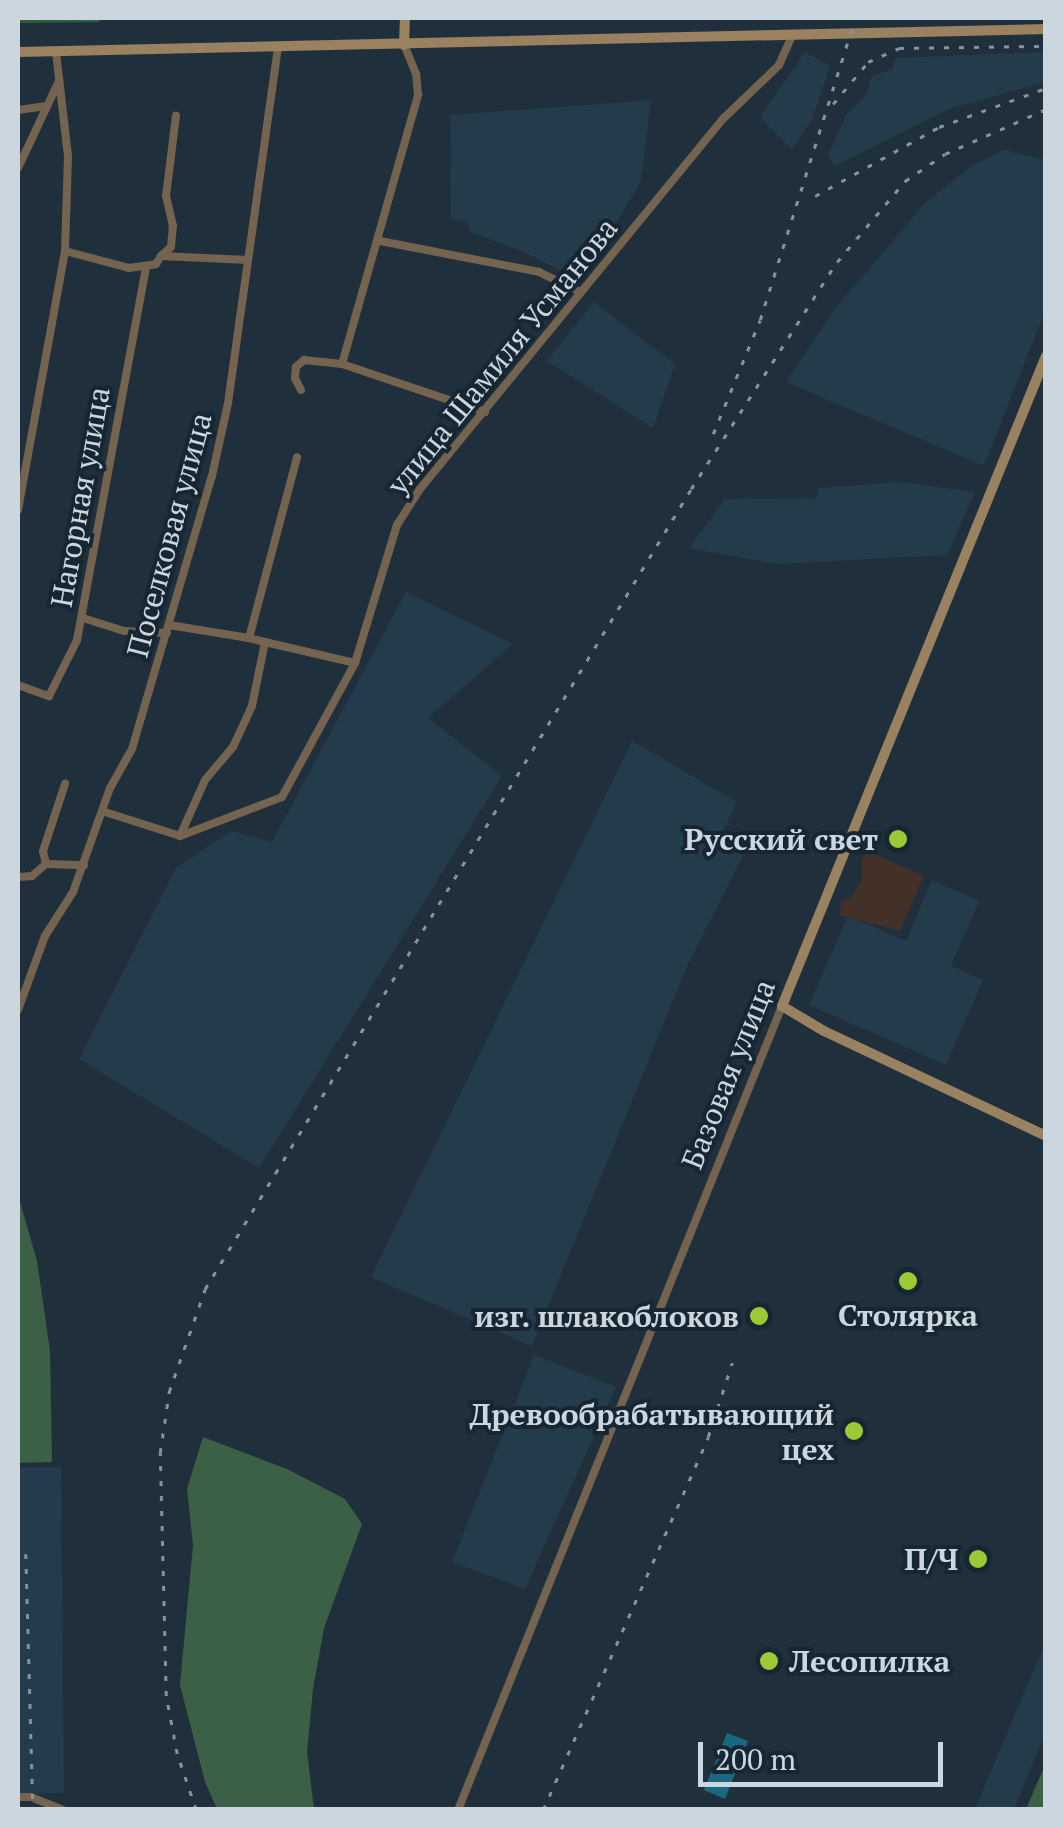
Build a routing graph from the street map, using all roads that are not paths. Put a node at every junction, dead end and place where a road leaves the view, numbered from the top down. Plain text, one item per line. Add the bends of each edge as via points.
1 (405, 18) edge
2 (1046, 29) edge
3 (793, 34) junction
4 (404, 45) junction
5 (278, 48) junction
6 (18, 52) edge
7 (56, 52) junction
8 (60, 81) junction
9 (45, 106) junction
10 (18, 110) edge
11 (176, 116) dead end
12 (18, 168) edge
13 (380, 240) junction
14 (65, 251) junction
15 (161, 256) junction
16 (248, 260) junction
17 (146, 268) junction
18 (580, 292) junction
19 (1046, 356) edge
20 (342, 364) junction
21 (302, 390) dead end
22 (485, 412) junction
23 (297, 457) dead end
24 (18, 510) edge
25 (82, 618) junction
26 (168, 629) junction
27 (249, 638) junction
28 (266, 642) junction
29 (355, 662) junction
30 (18, 685) edge
31 (65, 784) dead end
32 (104, 812) junction
33 (180, 836) junction
34 (46, 864) junction
35 (84, 865) junction
36 (18, 877) edge
37 (782, 1006) junction
38 (18, 1010) edge
39 (1046, 1136) edge
40 (18, 1797) edge
41 (64, 1810) edge
42 (458, 1810) edge

1 - 4 main road
2 - 3 main road
3 - 4 main road
3 - 18 street, улица Шамиля Усманова via 778,65 724,118
4 - 5 main road
4 - 13 street via 418,95
5 - 7 main road
5 - 16 street, Поселковая улица
6 - 7 main road
7 - 8 street
8 - 9 street
8 - 14 street via 68,156
9 - 10 street
9 - 12 street
11 - 15 street via 166,196 171,247
13 - 18 street via 539,272
13 - 20 street
14 - 17 street
14 - 24 street
15 - 16 street
15 - 17 street
16 - 26 street, Поселковая улица via 228,403
17 - 25 street, Нагорная улица
18 - 22 street, улица Шамиля Усманова
19 - 37 main road, Базовая улица
20 - 21 street via 304,360 294,378
20 - 22 street
22 - 29 street, улица Шамиля Усманова via 397,524
23 - 27 street
25 - 26 street via 124,631
25 - 30 street, Нагорная улица via 50,696
26 - 27 street
26 - 32 street, Поселковая улица via 132,749
27 - 28 street
28 - 29 street
28 - 33 street via 246,720 205,780
29 - 33 street, улица Шамиля Усманова via 282,797
31 - 34 street via 44,850
32 - 33 street
32 - 35 street, Поселковая улица
34 - 35 street
34 - 36 street
35 - 38 street, Поселковая улица via 44,936
37 - 39 main road
37 - 42 street, Базовая улица
40 - 41 street

